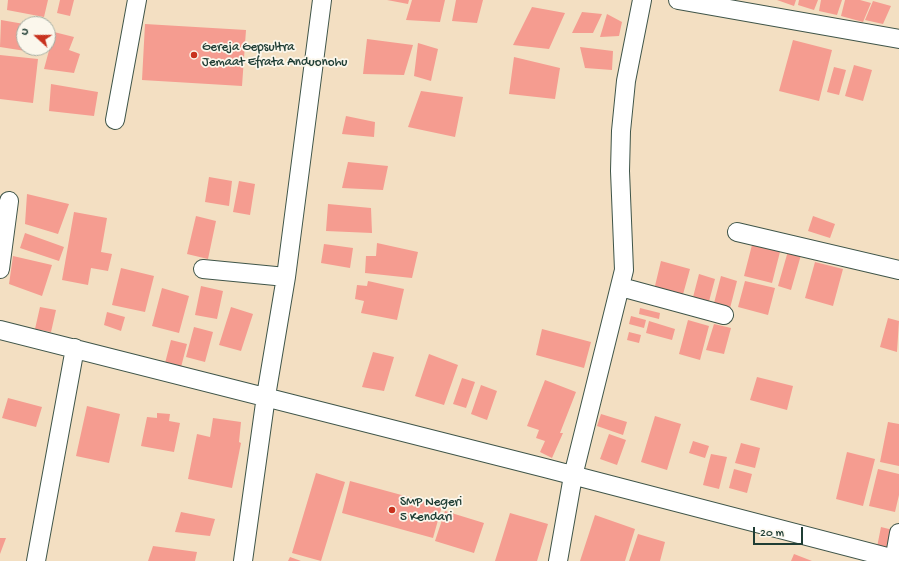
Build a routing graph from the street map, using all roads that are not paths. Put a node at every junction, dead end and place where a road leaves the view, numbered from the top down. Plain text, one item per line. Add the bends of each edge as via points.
1 (137, 0) edge
2 (322, 0) edge
3 (642, 0) edge
4 (678, 0) edge
5 (899, 40) edge
6 (115, 120) dead end
7 (9, 201) dead end
8 (737, 232) dead end
9 (0, 269) edge
10 (202, 269) dead end
11 (899, 270) edge
12 (286, 277) junction
13 (621, 286) junction
14 (724, 315) dead end
15 (0, 330) edge
16 (75, 348) junction
17 (266, 396) junction
18 (573, 476) junction
19 (899, 534) edge
20 (896, 560) edge
21 (36, 561) edge
22 (243, 561) edge
23 (558, 561) edge

1 - 6 street
2 - 12 street
3 - 13 street via 626,81 621,131 624,270
4 - 5 street
7 - 9 street
8 - 11 street
10 - 12 street
12 - 17 street
13 - 14 street
13 - 18 street
15 - 16 street
16 - 17 street
16 - 21 street
17 - 18 street
17 - 22 street
18 - 20 street
18 - 23 street
19 - 20 street

